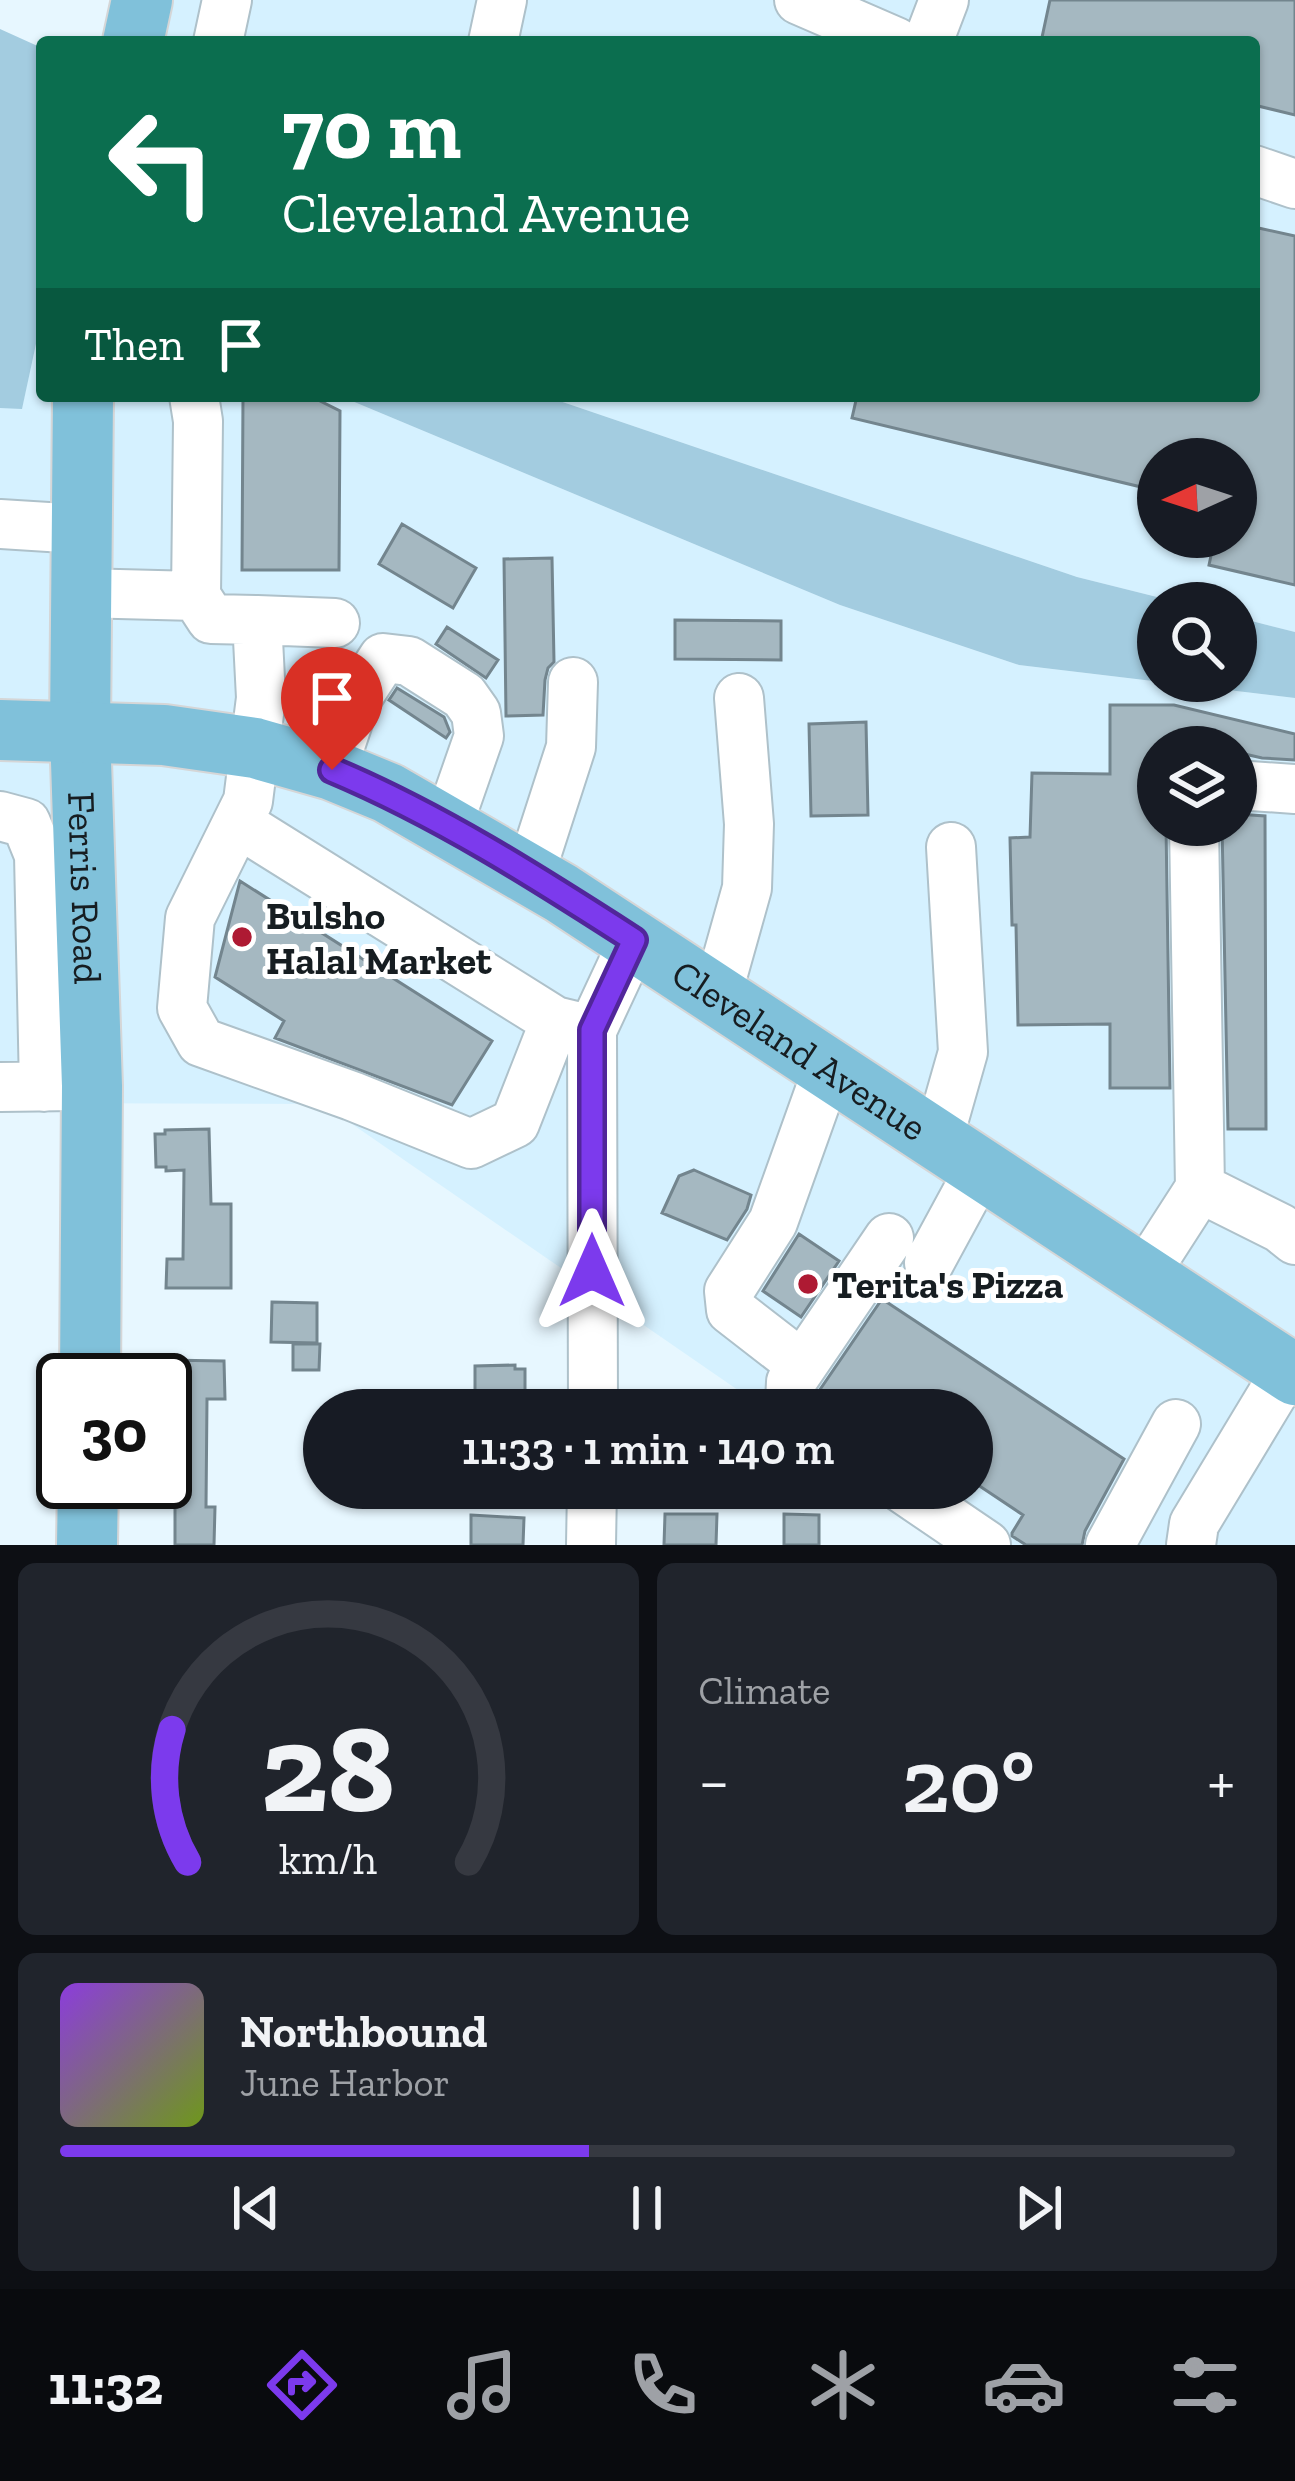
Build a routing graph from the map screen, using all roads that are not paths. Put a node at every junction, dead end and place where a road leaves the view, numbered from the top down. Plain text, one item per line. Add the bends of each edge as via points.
1 (142, 0) edge
2 (226, 0) edge
3 (502, 0) edge
4 (799, 0) edge
5 (944, 0) edge
6 (846, 32) edge
7 (134, 36) edge
8 (219, 36) edge
9 (494, 36) edge
10 (930, 36) edge
11 (1260, 172) edge
12 (1295, 184) edge
13 (83, 402) edge
14 (195, 402) edge
15 (0, 524) edge
16 (80, 529) junction
17 (80, 593) junction
18 (196, 596) junction
19 (256, 620) junction
20 (335, 623) dead end
21 (572, 682) dead end
22 (739, 698) dead end
23 (0, 730) edge
24 (80, 732) junction
25 (255, 748) junction
26 (332, 770) junction
27 (1257, 787) edge
28 (1295, 790) edge
29 (0, 815) edge
30 (238, 823) junction
31 (448, 826) junction
32 (1194, 846) edge
33 (951, 847) dead end
34 (530, 874) junction
35 (634, 940) junction
36 (717, 995) junction
37 (573, 1025) junction
38 (828, 1068) junction
39 (45, 1087) edge
40 (960, 1154) junction
41 (1200, 1188) junction
42 (1295, 1240) edge
43 (1144, 1275) junction
44 (86, 1353) edge
45 (1291, 1373) edge
46 (799, 1388) edge
47 (591, 1389) edge
48 (1176, 1424) dead end
49 (88, 1509) edge
50 (592, 1509) edge
51 (933, 1509) edge
52 (87, 1545) edge
53 (591, 1545) edge
54 (986, 1545) edge
55 (1110, 1545) edge
56 (1191, 1545) edge

1 - 7 main road
2 - 8 street
3 - 9 street
4 - 6 street
5 - 10 street
11 - 12 street
13 - 16 main road, Ferris Road
14 - 18 street
15 - 16 street
16 - 17 main road, Ferris Road
17 - 18 street
17 - 24 main road, Ferris Road
18 - 19 street via 211,619
19 - 20 street
19 - 25 street
21 - 34 street via 571,747
22 - 36 street via 747,888
23 - 24 main road, Cleveland Avenue
24 - 25 main road, Cleveland Avenue
24 - 39 main road, Ferris Road
25 - 26 main road, Cleveland Avenue
25 - 30 street
26 - 31 main road, Cleveland Avenue
26 - 31 street via 355,701 382,658 409,661 464,696 476,713 479,736
27 - 28 street
29 - 39 street via 26,823 39,855
30 - 37 street
30 - 37 street via 190,918 182,1008 201,1042 470,1144 515,1123
31 - 34 main road, Cleveland Avenue
32 - 41 street
33 - 40 street
34 - 35 main road, Cleveland Avenue
35 - 36 main road, Cleveland Avenue
35 - 37 street
36 - 38 main road, Cleveland Avenue
37 - 47 street
38 - 40 main road, Cleveland Avenue
38 - 46 street via 773,1222 729,1291 731,1310
39 - 44 main road, Ferris Road
40 - 43 main road, Cleveland Avenue
40 - 46 street via 909,1250
41 - 42 street
41 - 43 street
43 - 45 main road, Cleveland Avenue
45 - 56 street via 1194,1524
48 - 55 street
49 - 52 main road
50 - 53 street
51 - 54 street

